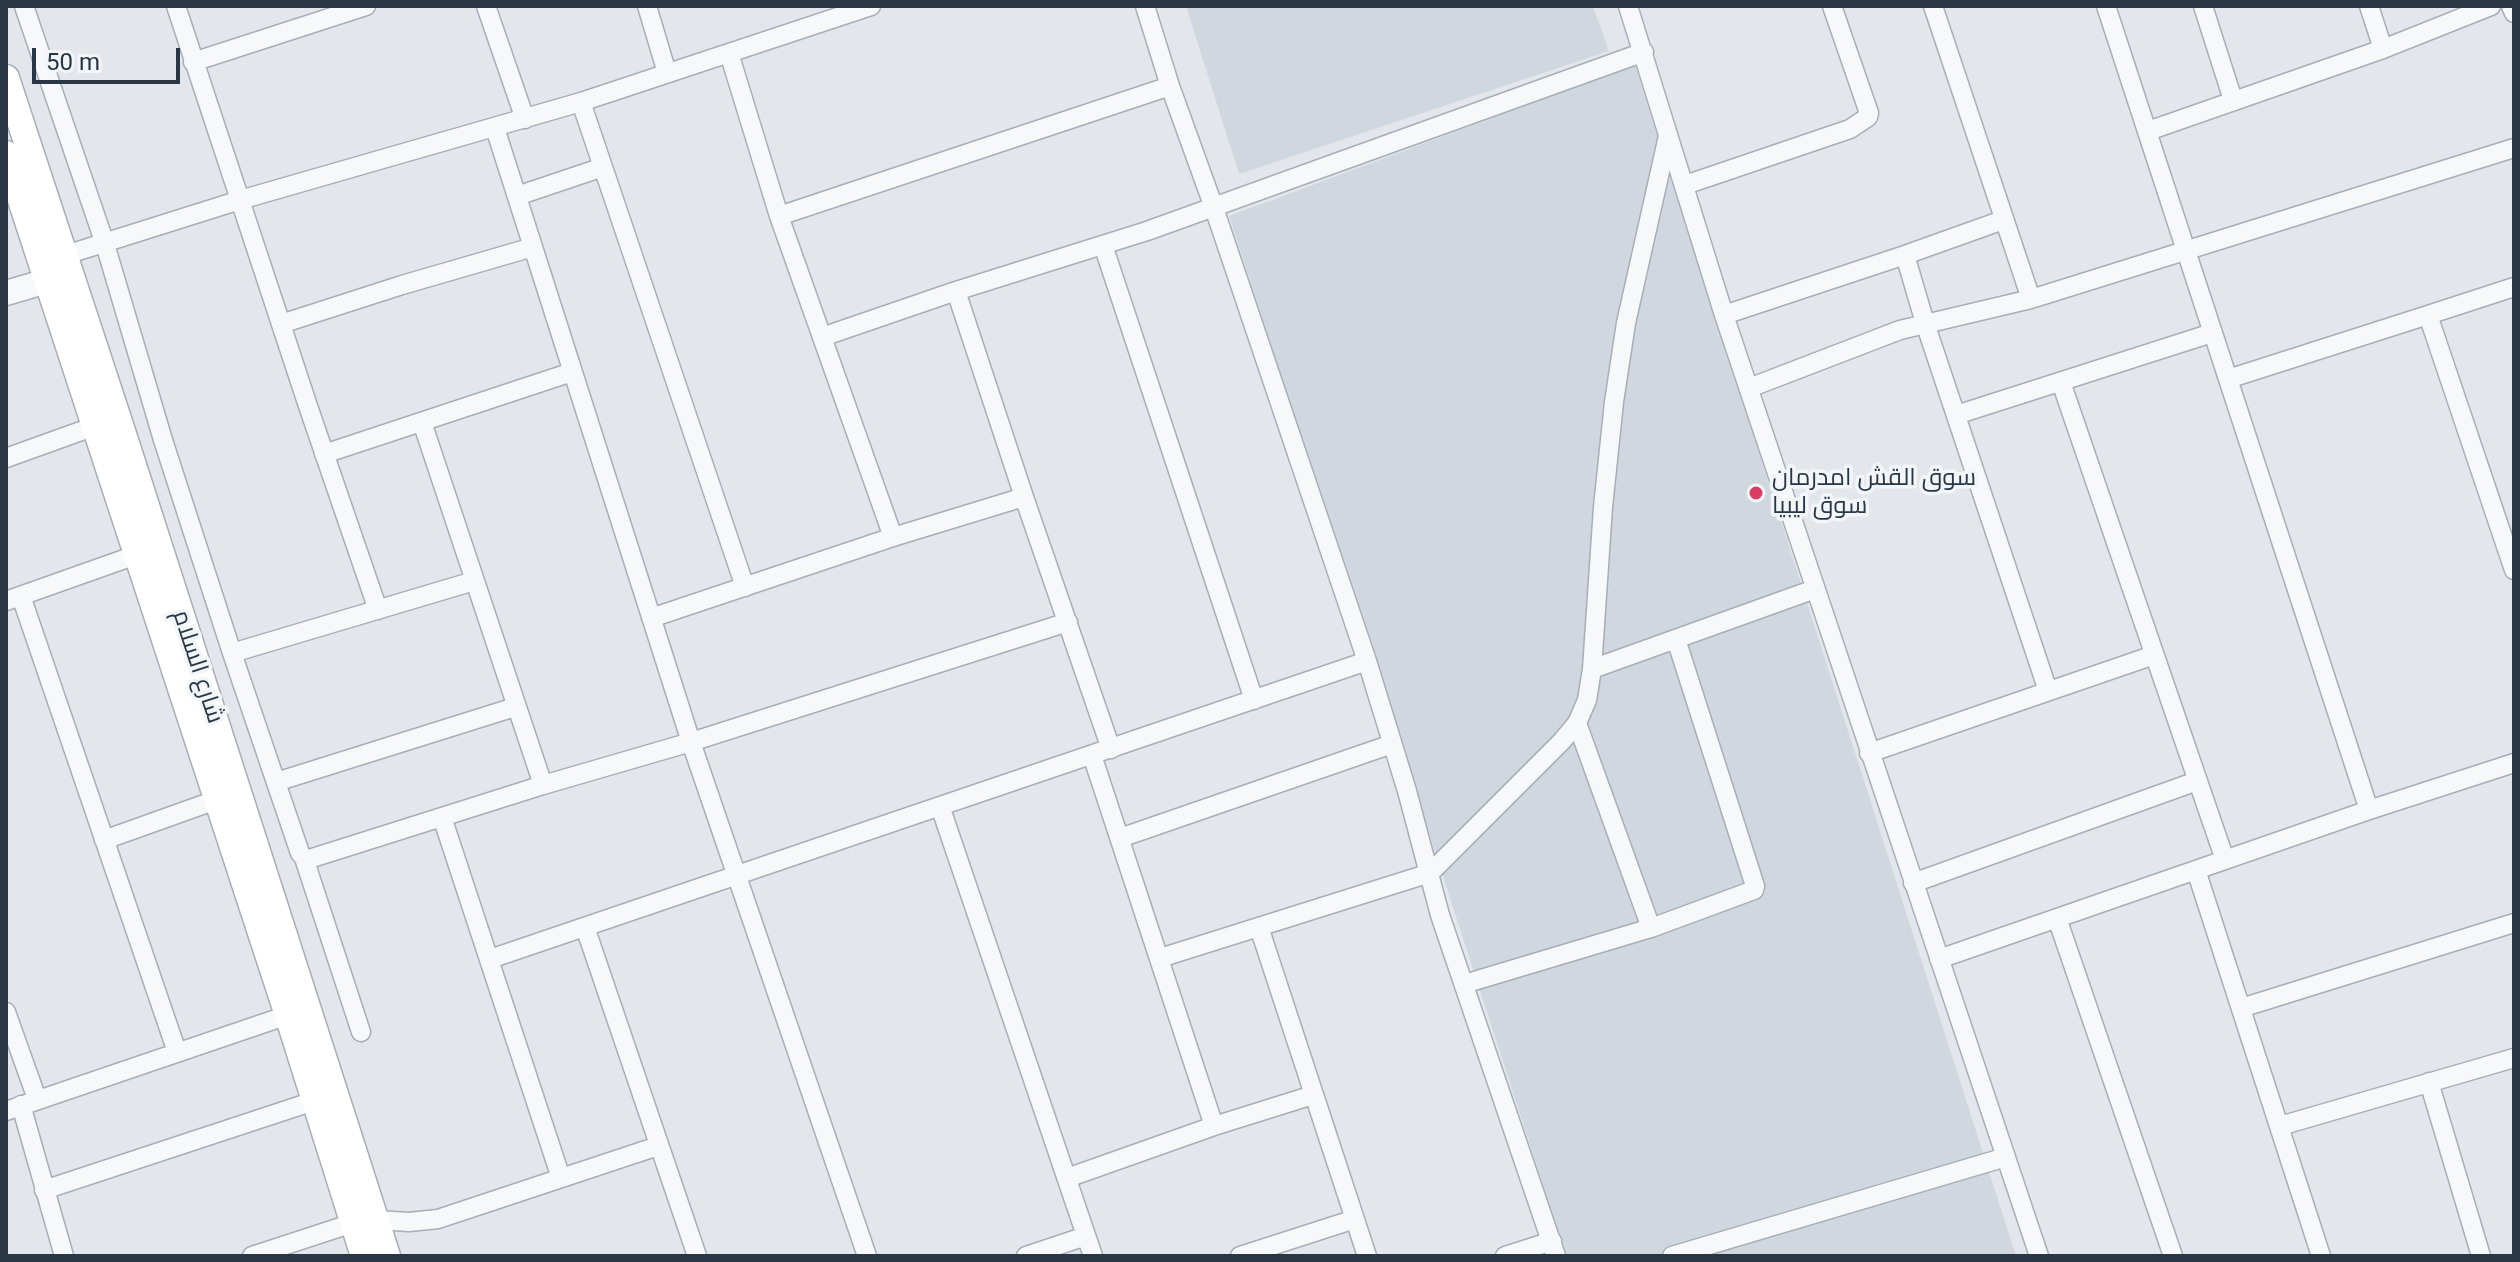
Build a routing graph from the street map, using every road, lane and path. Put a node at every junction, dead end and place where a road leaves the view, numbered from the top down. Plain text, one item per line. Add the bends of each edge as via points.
1 (24, 6) edge
2 (176, 6) edge
3 (366, 6) edge
4 (486, 6) edge
5 (647, 6) edge
6 (871, 6) edge
7 (1145, 6) edge
8 (1628, 6) edge
9 (1832, 6) edge
10 (1933, 6) edge
11 (2106, 6) edge
12 (2203, 6) edge
13 (2369, 6) edge
14 (2491, 6) edge
15 (2511, 6) edge
16 (2514, 13) edge
17 (2383, 49) junction
18 (1644, 52) junction
19 (729, 53) junction
20 (193, 62) junction
21 (667, 73) junction
22 (6, 78) edge
23 (1170, 86) junction
24 (2233, 100) junction
25 (581, 102) junction
26 (525, 119) junction
27 (495, 128) junction
28 (2148, 131) junction
29 (1669, 133) junction
30 (2514, 148) edge
31 (6, 154) edge
32 (603, 167) junction
33 (1685, 185) junction
34 (517, 196) junction
35 (240, 200) junction
36 (1213, 205) junction
37 (779, 216) junction
38 (2003, 220) junction
39 (105, 244) junction
40 (1103, 245) junction
41 (533, 247) junction
42 (2185, 251) junction
43 (1905, 255) junction
44 (56, 268) junction
45 (2514, 287) edge
46 (956, 291) junction
47 (6, 293) edge
48 (2031, 299) junction
49 (1724, 315) junction
50 (2428, 315) junction
51 (1925, 323) junction
52 (281, 324) junction
53 (2212, 333) junction
54 (822, 337) junction
55 (572, 372) junction
56 (2228, 379) junction
57 (2061, 382) junction
58 (1749, 388) junction
59 (1956, 415) junction
60 (422, 422) junction
61 (95, 426) junction
62 (324, 454) junction
63 (6, 458) edge
64 (1024, 497) junction
65 (893, 537) junction
66 (136, 555) junction
67 (2514, 570) edge
68 (474, 581) junction
69 (745, 587) junction
70 (1815, 589) junction
71 (14, 599) edge
72 (378, 610) junction
73 (651, 618) junction
74 (1068, 622) junction
75 (1676, 639) junction
76 (232, 653) junction
77 (2154, 655) junction
78 (1367, 661) junction
79 (1592, 669) junction
80 (2048, 691) junction
81 (1254, 700) junction
82 (515, 707) junction
83 (1577, 723) junction
84 (691, 742) junction
85 (1392, 744) junction
86 (1111, 749) junction
87 (1869, 753) junction
88 (1092, 755) junction
89 (2514, 763) edge
90 (2197, 781) junction
91 (276, 782) junction
92 (543, 785) junction
93 (216, 800) junction
94 (940, 806) junction
95 (2369, 810) junction
96 (442, 817) junction
97 (1120, 838) junction
98 (104, 840) junction
99 (304, 858) junction
100 (2225, 860) junction
101 (2196, 870) junction
102 (1430, 873) junction
103 (735, 876) junction
104 (1913, 883) junction
105 (2057, 918) junction
106 (2514, 923) edge
107 (585, 927) junction
108 (1259, 927) junction
109 (1651, 928) junction
110 (1160, 958) junction
111 (490, 959) junction
112 (1939, 959) junction
113 (1464, 984) junction
114 (2241, 1008) junction
115 (6, 1012) edge
116 (288, 1015) junction
117 (361, 1032) dead end
118 (177, 1052) junction
119 (2514, 1058) edge
120 (2429, 1082) junction
121 (1313, 1095) junction
122 (314, 1101) junction
123 (21, 1105) edge
124 (1214, 1126) junction
125 (2280, 1126) junction
126 (658, 1146) junction
127 (2006, 1157) junction
128 (561, 1178) junction
129 (1067, 1178) junction
130 (44, 1190) junction
131 (1355, 1219) junction
132 (364, 1222) junction
133 (1086, 1236) junction
134 (1554, 1249) edge
135 (1251, 1254) edge
136 (64, 1256) edge
137 (252, 1256) edge
138 (364, 1256) edge
139 (387, 1256) edge
140 (697, 1256) edge
141 (867, 1256) edge
142 (1026, 1256) edge
143 (1093, 1256) edge
144 (1367, 1256) edge
145 (1505, 1256) edge
146 (1672, 1256) edge
147 (2039, 1256) edge
148 (2173, 1256) edge
149 (2321, 1256) edge
150 (2481, 1256) edge

1 - 39 street
2 - 20 street
3 - 20 street
4 - 26 street
5 - 21 street
6 - 19 street
7 - 23 street
8 - 18 street
9 - 33 street via 1868,117 1850,129
10 - 38 street
11 - 28 street
12 - 24 street
13 - 17 street
14 - 17 street
15 - 16 street
17 - 24 street
18 - 29 street
18 - 36 street
19 - 21 street
19 - 37 street
20 - 35 street
21 - 25 street
22 - 44 main road, شارع السلام
23 - 36 street
23 - 37 street
24 - 28 street
25 - 26 street
25 - 32 street
26 - 27 street
27 - 34 street
27 - 35 street
28 - 42 street
29 - 33 street
29 - 79 street via 1637,269 1614,402
30 - 42 street
31 - 44 main road, شارع السلام
32 - 34 street
32 - 69 street
33 - 49 street
34 - 41 street
35 - 39 street
35 - 52 street
36 - 40 street
36 - 78 street
37 - 54 street
38 - 43 street
38 - 48 street
39 - 44 street
39 - 76 street
40 - 46 street
40 - 81 street
41 - 52 street
41 - 55 street
42 - 48 street
42 - 53 street
43 - 49 street
43 - 51 street
44 - 47 street
44 - 61 main road, شارع السلام
44 - 132 main road, شارع السلام
45 - 50 street
46 - 54 street
46 - 64 street
48 - 51 street
49 - 58 street
50 - 56 street
50 - 67 street
51 - 58 street
51 - 59 street
52 - 62 street
53 - 56 street
53 - 57 street
54 - 65 street
55 - 60 street
55 - 73 street
56 - 95 street
57 - 59 street
57 - 77 street
58 - 70 street
59 - 80 street
60 - 62 street
60 - 68 street
61 - 63 street
61 - 66 main road, شارع السلام
62 - 72 street
64 - 65 street
64 - 74 street
65 - 69 street
66 - 71 street
66 - 93 main road, شارع السلام
68 - 72 street
68 - 82 street
69 - 73 street
70 - 75 street
70 - 87 street
71 - 98 street
72 - 76 street
73 - 84 street
74 - 84 street
74 - 86 street
75 - 79 street
75 - 109 street via 1755,886 1751,893
76 - 91 street
77 - 80 street
77 - 90 street
78 - 81 street
78 - 85 street
79 - 83 street
80 - 87 street
81 - 86 street
82 - 91 street
82 - 92 street
83 - 102 street
83 - 109 street
84 - 92 street
84 - 103 street
85 - 97 street
85 - 102 street
86 - 88 street
87 - 104 street
88 - 94 street
88 - 97 street
89 - 95 street
90 - 100 street
90 - 104 street
91 - 99 street
92 - 96 street
93 - 98 street
93 - 116 main road, شارع السلام
94 - 103 street
94 - 129 street
95 - 100 street
96 - 99 street
96 - 111 street
97 - 110 street
98 - 118 street
99 - 117 street
100 - 101 street
101 - 105 street
101 - 114 street
102 - 108 street
102 - 113 street
103 - 107 street
103 - 141 street
104 - 112 street
105 - 112 street
105 - 148 street
106 - 114 street
107 - 111 street
107 - 126 street
108 - 110 street
108 - 121 street
109 - 113 street
110 - 124 street
111 - 128 street
112 - 127 street
113 - 134 street
114 - 125 street
115 - 123 street
116 - 118 street
116 - 122 main road, شارع السلام
118 - 123 street
119 - 120 street
120 - 125 street
120 - 150 street
121 - 124 street
121 - 131 street
122 - 130 street
122 - 132 main road, شارع السلام
123 - 130 street
124 - 129 street
125 - 149 street
126 - 128 street
126 - 140 street
127 - 146 street
127 - 147 street
128 - 132 street via 438,1219
129 - 133 street
130 - 136 street
131 - 135 street
131 - 144 street
132 - 137 street
132 - 138 main road, شارع السلام
132 - 139 main road, شارع السلام
133 - 142 street
133 - 143 street
134 - 145 street

